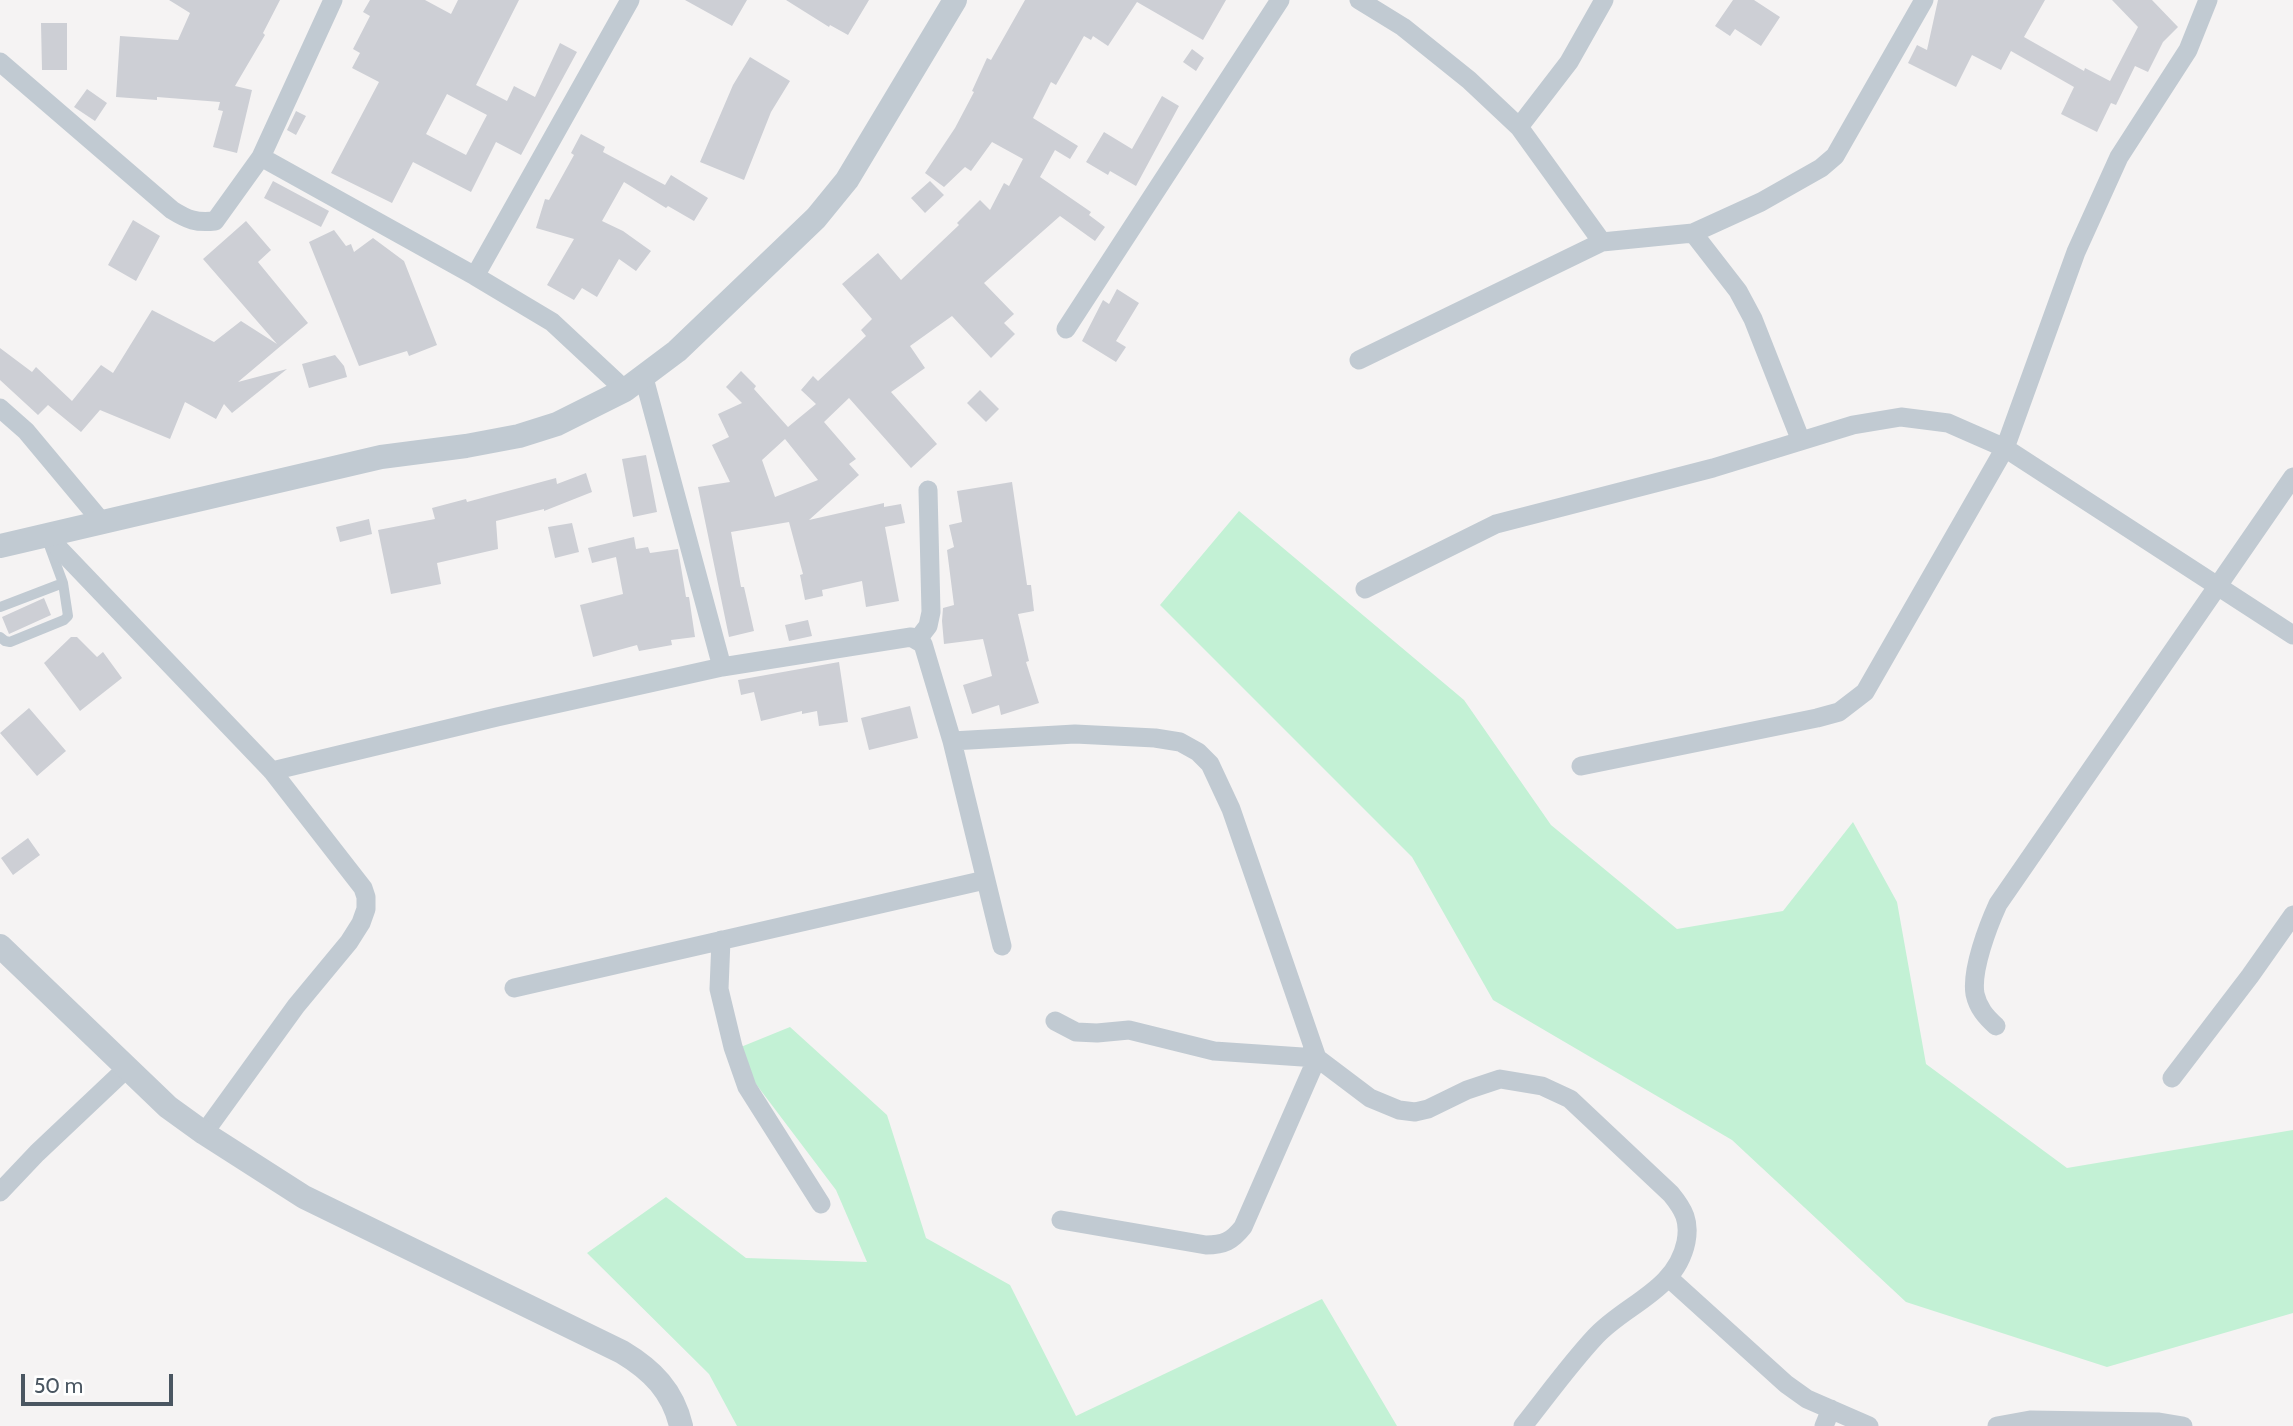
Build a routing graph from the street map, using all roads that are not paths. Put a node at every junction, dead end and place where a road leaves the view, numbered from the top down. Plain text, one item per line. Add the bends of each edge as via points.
1 (333, 0) edge
2 (630, 0) edge
3 (955, 0) edge
4 (1280, 0) edge
5 (1359, 0) edge
6 (1604, 0) edge
7 (1924, 0) edge
8 (2208, 0) edge
9 (0, 62) edge
10 (1519, 127) junction
11 (261, 157) junction
12 (1693, 233) junction
13 (1602, 242) junction
14 (475, 276) junction
15 (1066, 329) dead end
16 (1359, 360) dead end
17 (634, 384) junction
18 (0, 408) edge
19 (1801, 441) junction
20 (2005, 448) junction
21 (2293, 477) edge
22 (928, 490) dead end
23 (102, 522) junction
24 (46, 536) junction
25 (0, 546) edge
26 (63, 583) junction
27 (2219, 586) junction
28 (1365, 589) dead end
29 (0, 607) edge
30 (2293, 635) edge
31 (0, 637) edge
32 (918, 639) junction
33 (722, 667) junction
34 (952, 741) junction
35 (1581, 766) dead end
36 (272, 771) junction
37 (985, 880) junction
38 (2293, 915) edge
39 (721, 940) junction
40 (0, 946) edge
41 (1002, 946) dead end
42 (514, 988) dead end
43 (1055, 1021) dead end
44 (1996, 1026) dead end
45 (1317, 1058) junction
46 (127, 1068) junction
47 (2172, 1078) dead end
48 (204, 1133) junction
49 (0, 1192) edge
50 (821, 1203) dead end
51 (1061, 1220) dead end
52 (1670, 1279) junction
53 (1827, 1418) edge
54 (681, 1426) edge
55 (1523, 1426) edge
56 (1869, 1426) edge
57 (1997, 1426) edge
58 (2183, 1426) edge

1 - 11 street
2 - 14 street
3 - 17 street via 847,180 816,218 737,296
4 - 15 street
5 - 10 street via 1403,27
6 - 10 street via 1569,62
7 - 12 street via 1835,156 1761,202
8 - 20 street via 2188,51 2119,157 2076,252
9 - 11 street via 189,221 215,220
10 - 13 street
11 - 14 street
12 - 13 street
12 - 19 street via 1738,291 1753,319
13 - 16 street
14 - 17 street via 552,323
17 - 23 street via 556,424 519,436 381,457
17 - 33 street
18 - 23 street via 26,431
19 - 20 street via 1900,417 1948,423
19 - 28 street via 1496,524
20 - 27 street
20 - 35 street via 1865,692 1852,704 1817,718
21 - 27 street
22 - 32 street via 931,612
23 - 24 street
24 - 25 street
24 - 26 lane
24 - 36 street
26 - 29 lane
26 - 31 lane via 68,610 64,620 10,642
27 - 30 street
27 - 44 street via 1998,904 1986,930 1975,993 1983,1013
32 - 33 street via 904,636
32 - 34 street
33 - 36 street
34 - 37 street
34 - 45 street via 1075,734 1155,738 1198,751 1210,764 1231,809
36 - 48 street via 363,888 366,909 349,942 296,1006
37 - 39 street
37 - 41 street
38 - 47 street
39 - 42 street
39 - 50 street via 719,989 747,1087
40 - 46 street
43 - 45 street via 1076,1032 1129,1030 1214,1051
45 - 51 street via 1243,1227 1233,1239 1206,1245
45 - 52 street via 1370,1098 1399,1110 1428,1109 1500,1079 1542,1086 1570,1099 1684,1210 1689,1228 1684,1253
46 - 48 street
46 - 49 street
48 - 54 street via 304,1197 632,1358 668,1391
52 - 53 street
52 - 55 street via 1597,1335
53 - 56 street
57 - 58 street via 2030,1420

